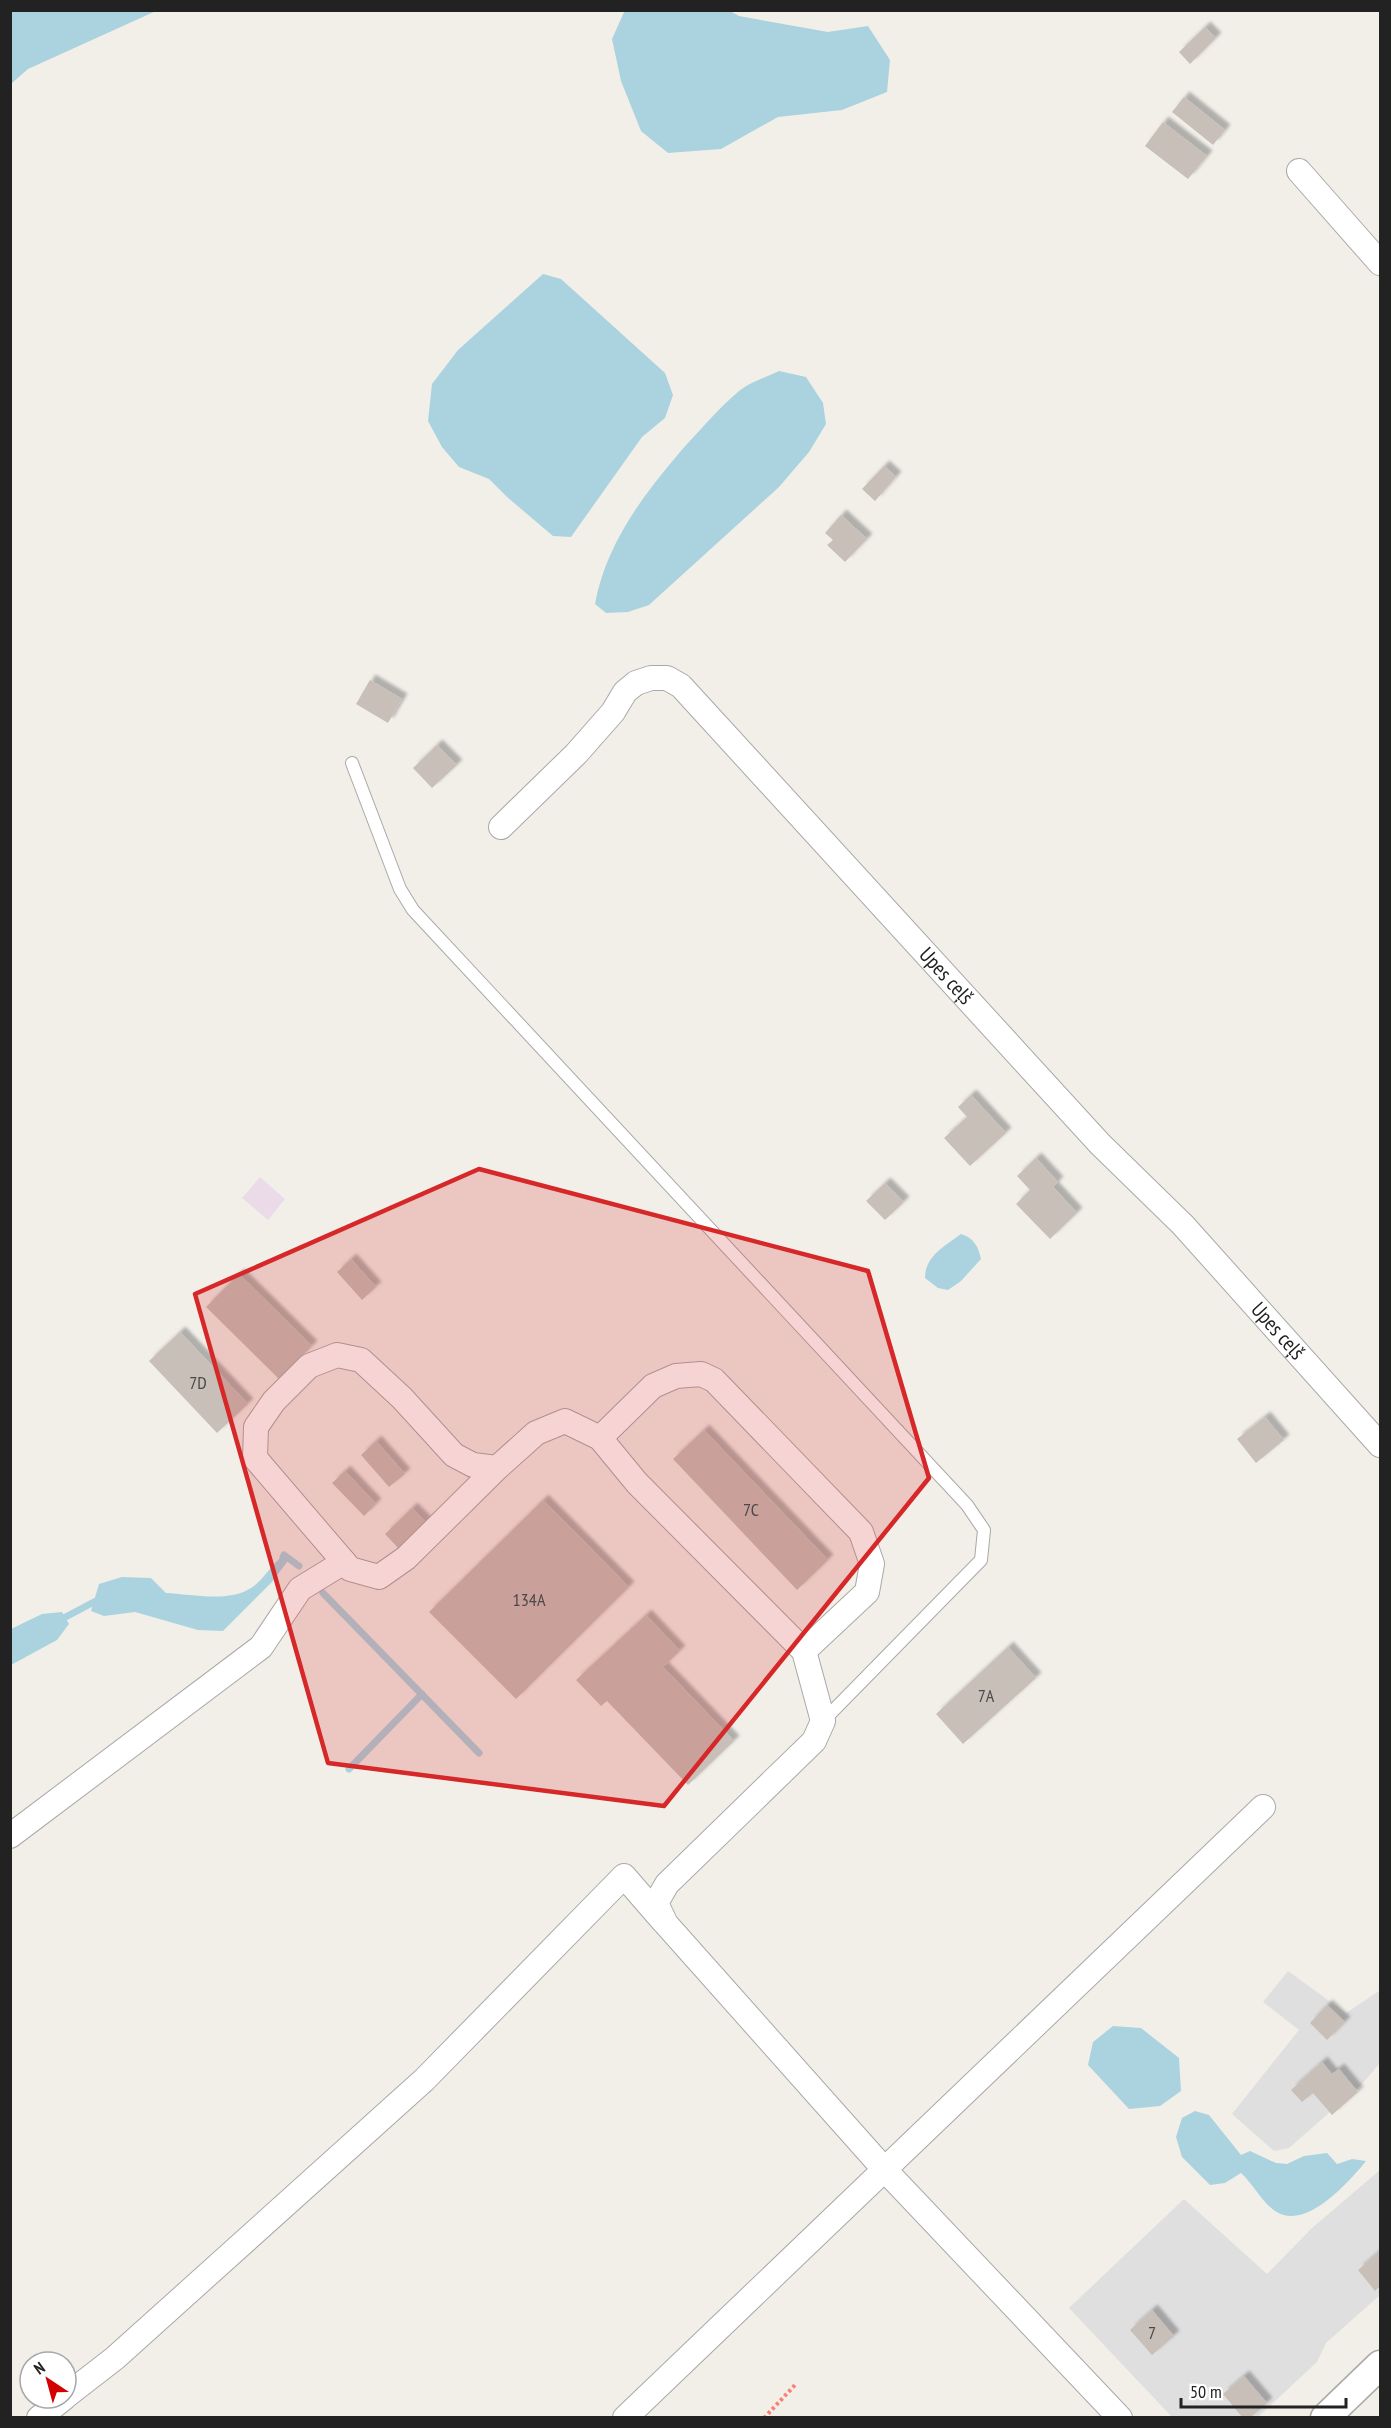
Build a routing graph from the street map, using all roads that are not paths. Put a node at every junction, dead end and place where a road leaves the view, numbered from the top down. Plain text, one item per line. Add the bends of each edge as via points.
1 (1299, 171) dead end
2 (1380, 263) edge
3 (352, 762) dead end
4 (501, 827) dead end
5 (600, 1438) junction
6 (1380, 1445) edge
7 (497, 1468) junction
8 (344, 1562) junction
9 (804, 1651) junction
10 (823, 1721) junction
11 (1263, 1807) dead end
12 (10, 1836) edge
13 (666, 1924) junction
14 (884, 2169) junction
15 (1380, 2365) edge
16 (78, 2387) edge
17 (625, 2418) edge
18 (1120, 2418) edge
19 (1324, 2418) edge

1 - 2 street
3 - 10 lane via 395,879 413,910 967,1505 984,1530 981,1560
4 - 6 street, Upes ceļš via 576,754 636,683 667,678 681,686 1100,1144 1183,1225
5 - 7 street via 565,1421 536,1433
5 - 9 street via 637,1483
5 - 9 street via 653,1386 676,1376 701,1374 714,1380 861,1532 872,1564 867,1592
7 - 8 street via 406,1558 380,1577 350,1569
7 - 8 street via 472,1465 454,1455 361,1360 337,1355 309,1366 274,1401 256,1427 255,1458
8 - 12 street via 300,1589 261,1647
9 - 10 street
10 - 13 street via 814,1741 667,1884 656,1903
11 - 14 street
13 - 14 street
13 - 16 street via 624,1876 424,2080 124,2350
14 - 17 street
14 - 18 street
15 - 19 street

